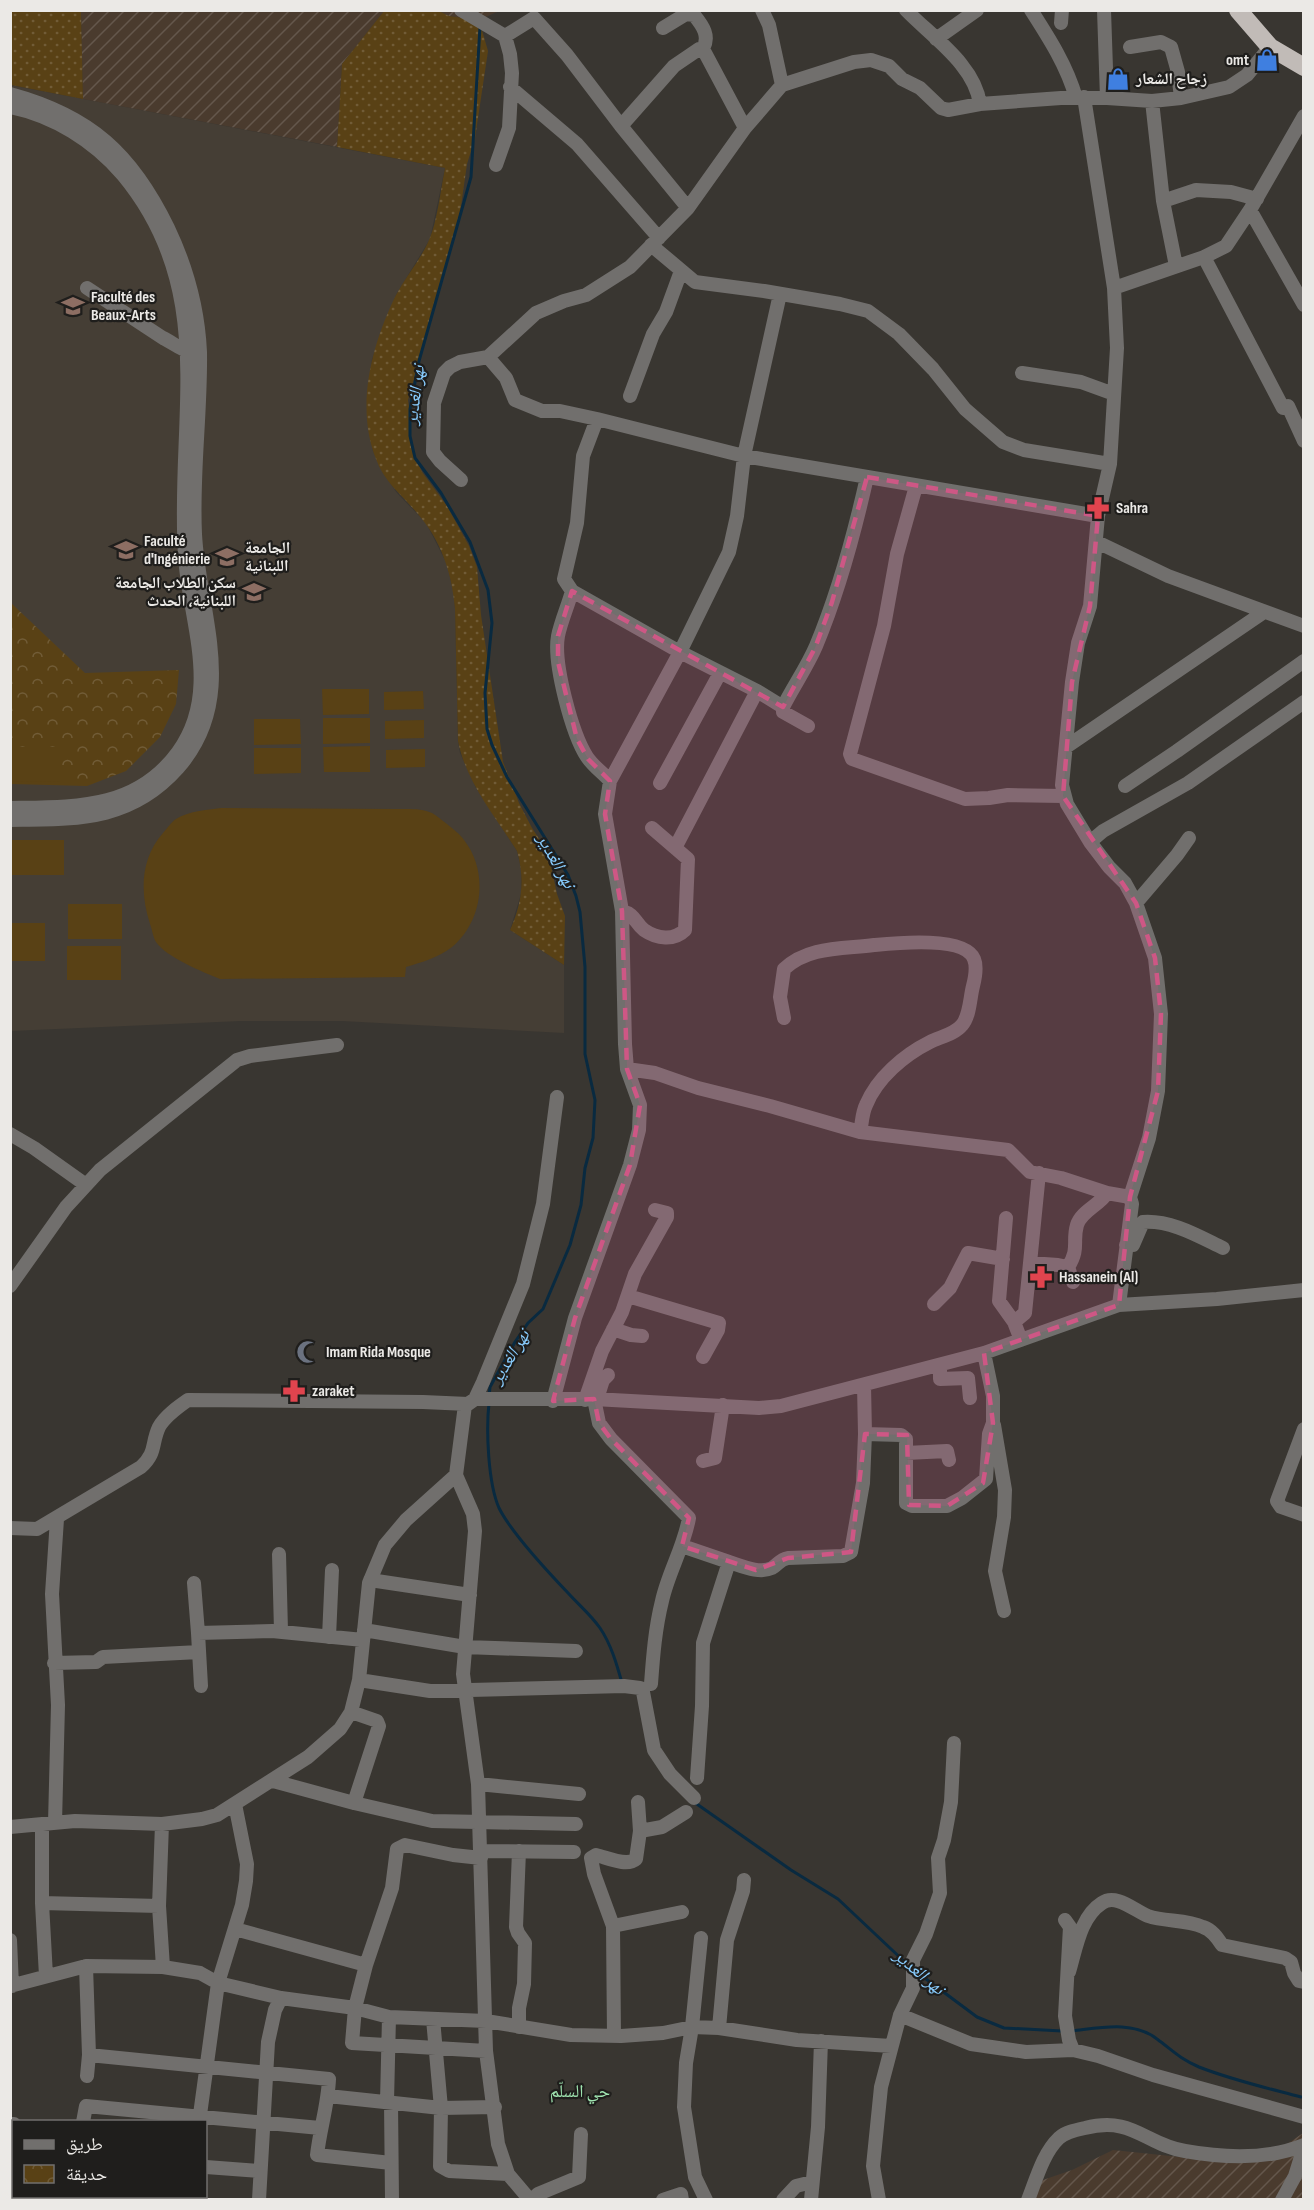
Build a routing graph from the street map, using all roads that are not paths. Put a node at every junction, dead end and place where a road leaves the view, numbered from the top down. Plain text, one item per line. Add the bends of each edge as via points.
1 (762, 10) edge
2 (906, 10) edge
3 (977, 10) edge
4 (1031, 10) edge
5 (1104, 10) edge
6 (1238, 10) edge
7 (467, 14) edge
8 (540, 14) edge
9 (961, 15) edge
10 (663, 28) dead end
11 (505, 36) junction
12 (936, 39) junction
13 (1130, 47) dead end
14 (1270, 47) junction
15 (703, 49) junction
16 (1304, 67) edge
17 (782, 85) junction
18 (510, 87) junction
19 (10, 94) edge
20 (1080, 98) junction
21 (1107, 98) junction
22 (1182, 98) junction
23 (1152, 101) junction
24 (980, 104) junction
25 (10, 107) edge
26 (1304, 116) edge
27 (621, 126) junction
28 (745, 128) junction
29 (496, 165) dead end
30 (1163, 201) junction
31 (1253, 205) junction
32 (688, 208) junction
33 (655, 242) junction
34 (1204, 257) junction
35 (1176, 266) junction
36 (681, 271) junction
37 (87, 288) dead end
38 (1114, 288) junction
39 (780, 294) junction
40 (1304, 305) edge
41 (194, 352) junction
42 (488, 357) junction
43 (1022, 373) dead end
44 (1114, 394) junction
45 (630, 396) dead end
46 (597, 419) junction
47 (1304, 441) edge
48 (744, 456) junction
49 (1110, 464) junction
50 (867, 477) junction
51 (461, 480) dead end
52 (916, 486) junction
53 (1098, 516) junction
54 (1097, 542) junction
55 (572, 591) junction
56 (1264, 612) junction
57 (1304, 626) edge
58 (680, 652) junction
59 (1304, 661) edge
60 (720, 673) junction
61 (206, 684) junction
62 (757, 691) junction
63 (1304, 702) edge
64 (783, 708) junction
65 (808, 726) dead end
66 (1066, 747) junction
67 (610, 781) junction
68 (660, 783) dead end
69 (1125, 786) dead end
70 (1063, 796) junction
71 (10, 808) edge
72 (10, 820) edge
73 (652, 828) dead end
74 (1189, 838) dead end
75 (1090, 842) junction
76 (675, 848) junction
77 (1136, 903) junction
78 (622, 911) junction
79 (784, 1018) dead end
80 (337, 1045) dead end
81 (627, 1069) junction
82 (557, 1097) dead end
83 (860, 1132) junction
84 (10, 1134) edge
85 (1039, 1173) junction
86 (86, 1185) junction
87 (1107, 1192) junction
88 (1130, 1197) junction
89 (655, 1210) dead end
90 (1006, 1218) dead end
91 (1126, 1245) junction
92 (1223, 1248) dead end
93 (1003, 1259) junction
94 (1030, 1263) junction
95 (1068, 1267) junction
96 (1073, 1282) dead end
97 (10, 1286) edge
98 (1304, 1290) edge
99 (628, 1296) junction
100 (934, 1304) dead end
101 (1119, 1305) junction
102 (1014, 1322) junction
103 (613, 1329) junction
104 (642, 1335) dead end
105 (1021, 1340) junction
106 (984, 1353) junction
107 (702, 1357) dead end
108 (940, 1365) junction
109 (608, 1375) dead end
110 (864, 1385) junction
111 (970, 1398) dead end
112 (592, 1399) junction
113 (478, 1400) junction
114 (553, 1401) junction
115 (723, 1405) junction
116 (993, 1423) junction
117 (1304, 1429) edge
118 (865, 1434) junction
119 (906, 1453) junction
120 (949, 1460) dead end
121 (703, 1461) dead end
122 (456, 1475) junction
123 (1304, 1515) edge
124 (57, 1519) junction
125 (10, 1528) edge
126 (682, 1546) junction
127 (279, 1554) dead end
128 (729, 1562) junction
129 (332, 1570) dead end
130 (370, 1580) junction
131 (194, 1583) dead end
132 (470, 1595) junction
133 (1004, 1611) dead end
134 (281, 1632) junction
135 (198, 1633) junction
136 (363, 1635) junction
137 (329, 1637) junction
138 (465, 1647) junction
139 (576, 1651) dead end
140 (199, 1652) junction
141 (54, 1663) junction
142 (359, 1680) junction
143 (651, 1684) dead end
144 (201, 1686) dead end
145 (464, 1691) junction
146 (351, 1712) junction
147 (954, 1743) dead end
148 (697, 1778) dead end
149 (273, 1781) junction
150 (477, 1784) junction
151 (579, 1794) dead end
152 (694, 1798) dead end
153 (638, 1802) dead end
154 (354, 1803) junction
155 (235, 1804) junction
156 (686, 1812) dead end
157 (479, 1823) junction
158 (49, 1824) junction
159 (162, 1824) junction
160 (576, 1824) dead end
161 (10, 1827) edge
162 (640, 1831) junction
163 (519, 1851) junction
164 (574, 1852) dead end
165 (481, 1854) junction
166 (744, 1880) dead end
167 (42, 1903) junction
168 (159, 1906) junction
169 (682, 1912) dead end
170 (1065, 1920) dead end
171 (613, 1926) junction
172 (235, 1929) junction
173 (701, 1938) dead end
174 (10, 1940) edge
175 (366, 1965) junction
176 (86, 1966) junction
177 (163, 1967) junction
178 (1069, 1972) junction
179 (46, 1976) junction
180 (1304, 1982) edge
181 (218, 1983) junction
182 (11, 1986) edge
183 (281, 1998) junction
184 (356, 2008) junction
185 (900, 2014) junction
186 (388, 2017) junction
187 (433, 2019) junction
188 (486, 2021) junction
189 (519, 2027) junction
190 (692, 2027) junction
191 (720, 2028) junction
192 (614, 2036) junction
193 (1069, 2039) junction
194 (820, 2041) junction
195 (387, 2045) junction
196 (435, 2046) junction
197 (891, 2046) junction
198 (486, 2051) junction
199 (89, 2055) junction
200 (205, 2067) junction
201 (265, 2072) junction
202 (87, 2076) dead end
203 (328, 2096) junction
204 (389, 2102) junction
205 (495, 2107) junction
206 (441, 2108) junction
207 (1304, 2117) edge
208 (199, 2119) edge
209 (83, 2120) edge
210 (262, 2123) junction
211 (320, 2128) junction
212 (582, 2134) dead end
213 (1304, 2146) edge
214 (391, 2163) junction
215 (207, 2167) edge
216 (259, 2171) junction
217 (508, 2174) junction
218 (812, 2182) junction
219 (259, 2199) edge
220 (392, 2199) edge
221 (531, 2199) edge
222 (663, 2199) edge
223 (682, 2199) edge
224 (706, 2199) edge
225 (783, 2199) edge
226 (811, 2199) edge
227 (879, 2199) edge
228 (1028, 2199) edge
229 (1282, 2199) edge

1 - 17 street
2 - 12 street
3 - 9 street
4 - 20 street
5 - 21 street
6 - 14 highway
7 - 11 street
8 - 11 street
8 - 27 street
9 - 12 street
10 - 15 street via 686,14 694,15 706,35
11 - 18 street via 511,63
12 - 24 street via 979,91
13 - 22 street via 1161,42 1171,47
14 - 16 highway
14 - 22 street via 1247,75 1229,87
15 - 27 street via 674,66
15 - 28 street
17 - 24 street via 870,60 889,66 941,108
17 - 28 street
18 - 29 street via 509,128
18 - 33 street via 576,144
19 - 41 street via 50,107 91,129 141,179 180,252 189,278 197,322
20 - 21 street
20 - 24 street
20 - 38 street
21 - 23 street
22 - 23 street
23 - 30 street
25 - 41 street via 70,129 103,154 135,190 158,228 177,279
26 - 31 street
27 - 32 street
28 - 32 street
30 - 31 street via 1196,190 1231,192
30 - 35 street
31 - 34 street via 1226,246
31 - 40 street
32 - 33 street
33 - 36 street
33 - 42 street via 624,272 586,295 536,313
34 - 35 street
34 - 47 street
35 - 38 street
36 - 39 street via 695,282
36 - 45 street
37 - 41 street via 163,338
38 - 44 street
39 - 48 street
39 - 49 street via 868,311 899,334 965,409 1003,442 1024,450
41 - 61 street via 194,519 204,635 213,664
42 - 46 street via 506,378 520,404
42 - 51 street via 450,367 444,373 434,403 433,452
43 - 44 street via 1081,382
44 - 49 street
46 - 48 street
46 - 55 street via 583,456 577,523 564,579
48 - 50 street
48 - 58 street via 729,552
49 - 53 street
50 - 52 street
50 - 64 street via 848,558 832,602 815,648
52 - 53 street
52 - 70 street via 850,754 852,759 966,799
53 - 54 street
54 - 56 street via 1168,576
54 - 66 street via 1090,606 1078,643 1072,682
55 - 58 street
55 - 67 street via 558,636 560,672 577,739 588,759
56 - 57 street
56 - 66 street
58 - 60 street
58 - 67 street
59 - 69 street
60 - 62 street
60 - 68 street
61 - 71 street via 184,742 172,759 140,786 90,806
61 - 72 street via 206,716 200,733 177,769 145,795 124,807 87,818
62 - 64 street
62 - 76 street
63 - 75 street via 1188,783
64 - 65 street via 783,712
66 - 70 street
67 - 78 street via 605,814
70 - 75 street
73 - 76 street
74 - 77 street
75 - 77 street via 1125,883
76 - 78 street via 688,859 685,930 670,939 643,929 633,915
77 - 88 street via 1155,958 1161,1014 1158,1090 1149,1138
78 - 81 street
79 - 83 street via 780,997 784,969 806,954 921,943 963,948 971,954 976,966 962,1025 912,1053 885,1076 866,1106
80 - 86 street via 240,1059
81 - 83 street via 655,1073
81 - 114 street via 640,1105 639,1130 576,1318
82 - 113 street via 543,1204 523,1284
83 - 85 street via 1002,1148 1030,1172
84 - 86 street
85 - 87 street
85 - 94 street
86 - 97 street
87 - 88 street
87 - 95 street via 1077,1223 1075,1256
88 - 91 street
89 - 99 street via 667,1213 667,1217 635,1274
90 - 93 street
91 - 92 street via 1133,1245 1143,1222 1151,1222 1180,1229
91 - 101 street
93 - 100 street via 968,1252 950,1288
93 - 102 street via 999,1301
94 - 95 street
94 - 102 street via 1025,1313
95 - 96 street
98 - 101 street
99 - 103 street
99 - 107 street via 718,1323
101 - 105 street
102 - 105 street
103 - 104 street
103 - 112 street via 602,1351
105 - 106 street
106 - 108 street
106 - 116 street via 993,1396
108 - 110 street
108 - 111 street via 940,1379 968,1378
109 - 112 street
110 - 115 street via 781,1406
110 - 118 street
112 - 114 street
112 - 115 street
112 - 126 street via 599,1423 610,1439 689,1518
113 - 114 street
113 - 122 street
113 - 124 street via 188,1400 159,1426 151,1458
115 - 121 street via 715,1458
116 - 119 street via 986,1479 947,1506 906,1503
116 - 133 street via 1005,1490 995,1571
117 - 123 street via 1277,1501 1281,1507
118 - 119 street via 901,1435 906,1439
118 - 128 street via 863,1483 851,1552 843,1556 788,1558 779,1560 772,1568 756,1570
119 - 120 street via 948,1451
122 - 130 street via 406,1520 385,1545
122 - 132 street via 473,1514 475,1544
124 - 125 street via 37,1529
124 - 141 street via 52,1594
126 - 128 street
126 - 143 street via 662,1600
127 - 134 street
128 - 148 street via 703,1643
129 - 137 street
130 - 132 street
130 - 136 street
131 - 135 street
132 - 138 street
134 - 135 street
134 - 137 street
135 - 140 street
136 - 137 street
136 - 138 street
136 - 142 street
138 - 139 street
138 - 145 street
140 - 141 street
140 - 144 street
141 - 158 street via 58,1705
142 - 145 street via 430,1691
142 - 146 street
145 - 150 street
145 - 152 street via 640,1688 654,1750 669,1774
146 - 149 street via 329,1739
146 - 154 street via 377,1721 379,1726
147 - 185 street via 951,1802 938,1858 940,1893 913,1964 913,1988
149 - 154 street
149 - 155 street
150 - 151 street
150 - 157 street
153 - 162 street
154 - 157 street via 432,1821
155 - 159 street via 217,1815
155 - 172 street via 247,1864
156 - 162 street via 662,1827
157 - 160 street
157 - 165 street
158 - 159 street
158 - 161 street
158 - 167 street
159 - 168 street
162 - 171 street via 633,1862 596,1855 591,1858
163 - 164 street
163 - 165 street
163 - 189 street via 516,1927 525,1943
165 - 175 street via 453,1855 399,1846 392,1888
165 - 188 street
166 - 191 street via 727,1940
167 - 168 street
167 - 179 street
168 - 177 street
169 - 171 street
170 - 178 street via 1070,1927
171 - 192 street
172 - 175 street
172 - 181 street
173 - 190 street
174 - 182 street
175 - 184 street
176 - 177 street
176 - 179 street
176 - 199 street
177 - 181 street via 200,1973
178 - 180 street via 1086,1919 1105,1901 1117,1901 1149,1917 1202,1926 1213,1932 1222,1945 1285,1958 1291,1962 1299,1981
178 - 193 street via 1065,2016
179 - 182 street
181 - 183 street
181 - 200 street
183 - 184 street
183 - 201 street via 268,2042
184 - 186 street
184 - 195 street via 352,2043
185 - 193 street via 972,2044 1026,2052
185 - 197 street
186 - 187 street
186 - 195 street
187 - 188 street
187 - 196 street
188 - 189 street
188 - 198 street
189 - 192 street
190 - 191 street
190 - 192 street
190 - 224 street via 684,2107 695,2177
191 - 194 street
193 - 207 street via 1098,2056 1153,2075
194 - 197 street
194 - 218 street
195 - 196 street
195 - 204 street
196 - 198 street
196 - 206 street
197 - 227 street via 880,2087 874,2158
198 - 205 street
199 - 200 street
199 - 202 street
200 - 201 street
200 - 208 street
201 - 203 street via 329,2079
201 - 210 street
203 - 204 street
203 - 211 street
204 - 206 street
204 - 214 street
205 - 206 street
205 - 217 street via 498,2144
206 - 217 street via 440,2166 449,2171
208 - 209 street via 86,2106
208 - 210 street
210 - 211 street
210 - 216 street
211 - 214 street via 317,2155
212 - 221 street via 579,2176
213 - 228 street via 1275,2154 1184,2151 1116,2124 1094,2125 1073,2130 1053,2145
213 - 229 street via 1295,2176
214 - 220 street
215 - 216 street
216 - 219 street
217 - 221 street
218 - 225 street via 796,2186
218 - 226 street
222 - 223 street via 681,2194

